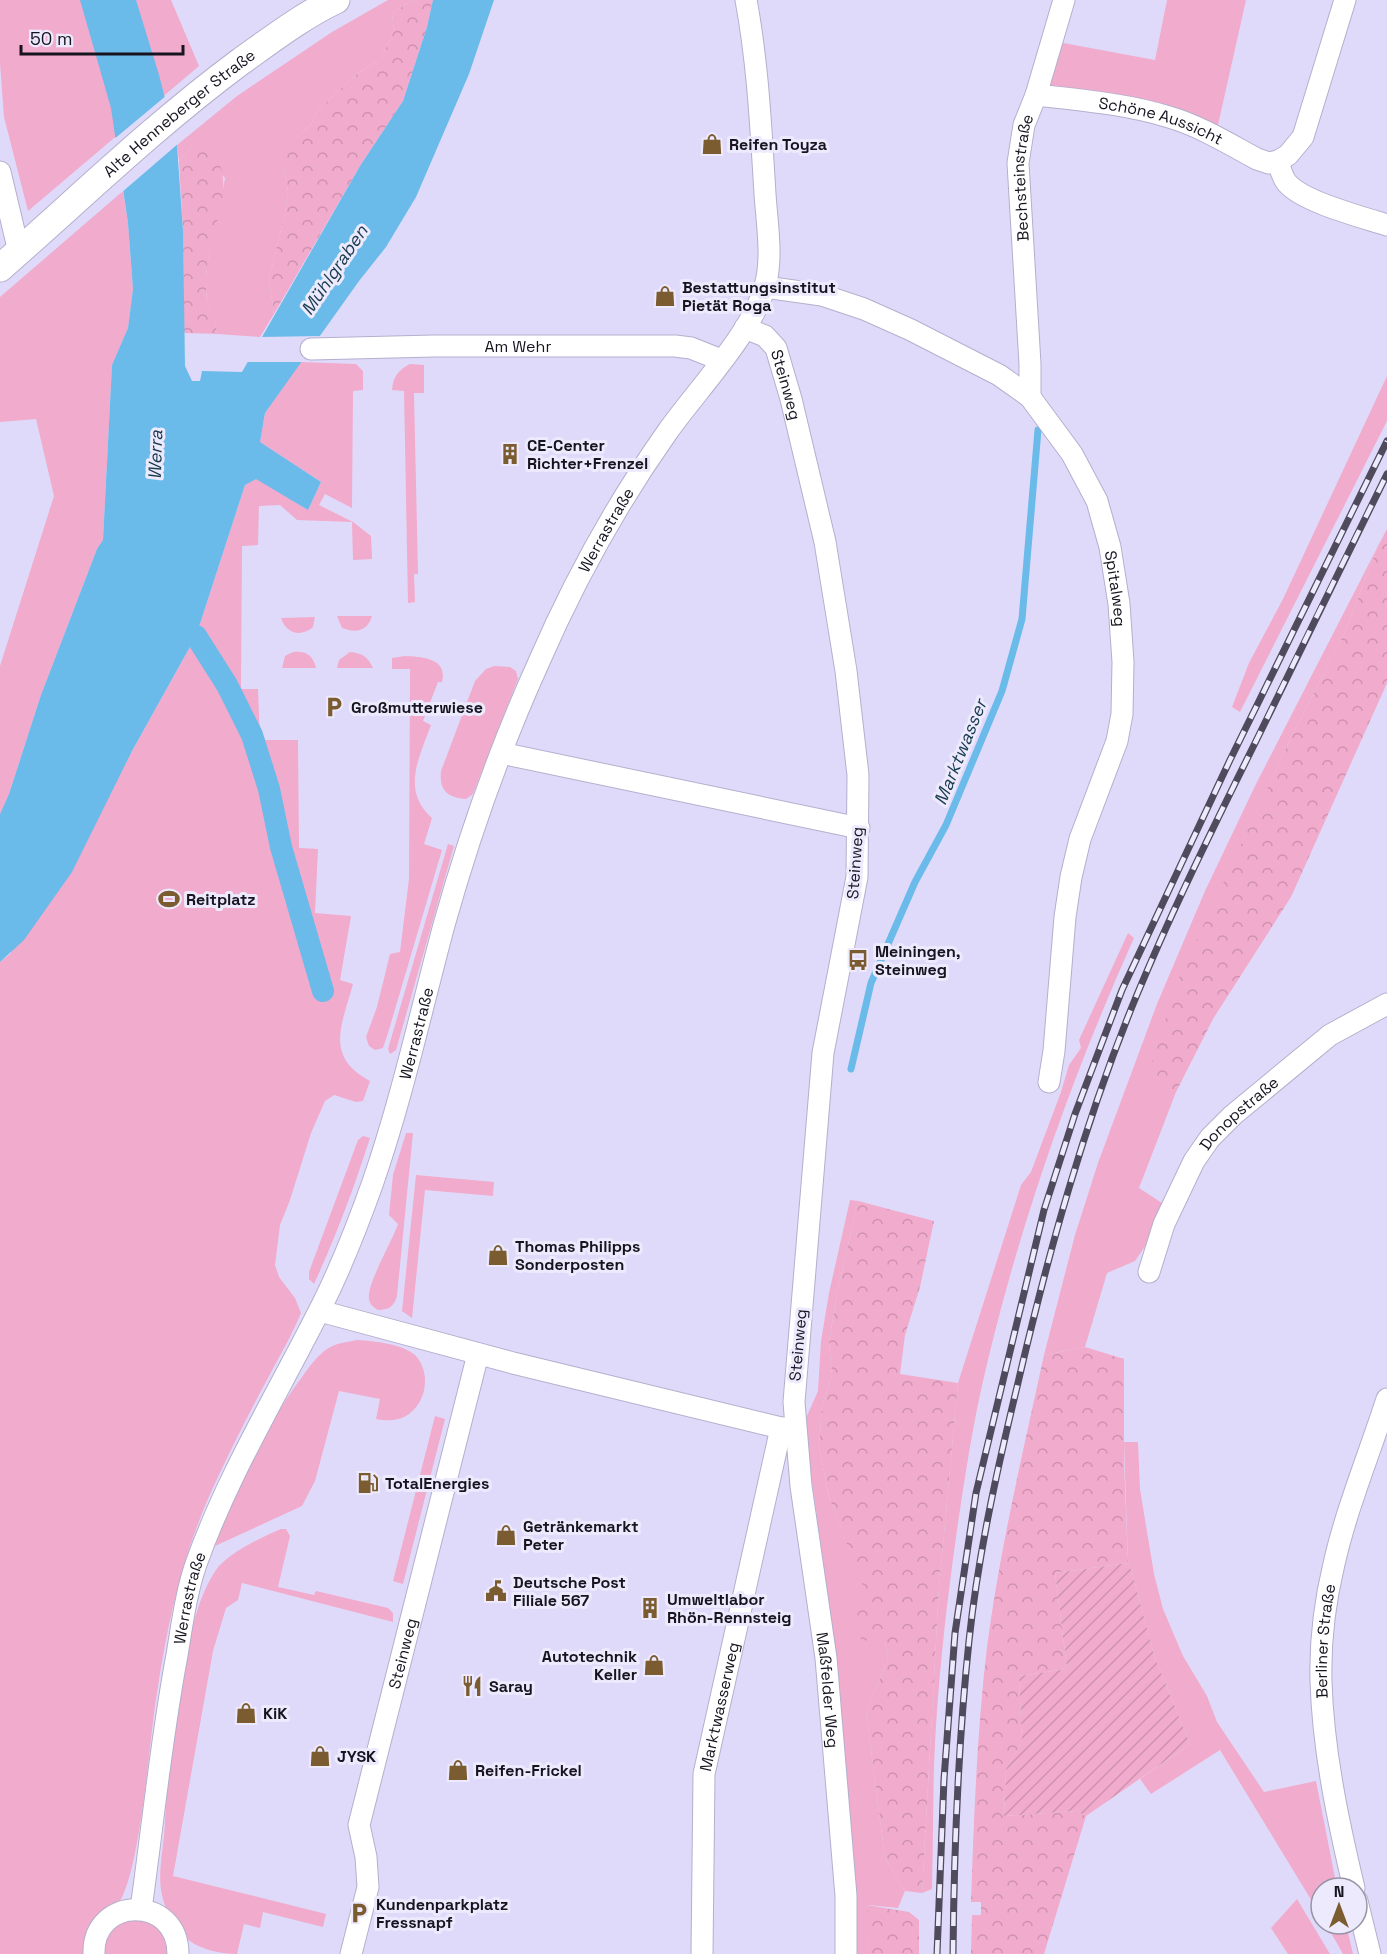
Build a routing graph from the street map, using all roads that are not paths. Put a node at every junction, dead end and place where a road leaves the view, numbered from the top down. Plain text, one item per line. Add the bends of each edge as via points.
1 (336, 0) edge
2 (746, 0) edge
3 (1064, 0) edge
4 (1345, 0) edge
5 (1036, 95) junction
6 (1278, 161) junction
7 (0, 172) edge
8 (1387, 225) edge
9 (23, 248) edge
10 (765, 287) junction
11 (745, 328) junction
12 (311, 349) dead end
13 (721, 360) junction
14 (1030, 397) junction
15 (501, 753) junction
16 (859, 828) junction
17 (1387, 1004) edge
18 (1049, 1082) dead end
19 (1149, 1272) dead end
20 (320, 1311) junction
21 (478, 1354) junction
22 (1387, 1399) edge
23 (788, 1428) junction
24 (1352, 1876) edge
25 (141, 1909) junction
26 (1366, 1936) edge
27 (94, 1954) edge
28 (178, 1954) edge
29 (351, 1954) edge
30 (702, 1954) edge
31 (846, 1954) edge
32 (1370, 1954) edge

1 - 9 main road, Alte Henneberger Straße via 298,21 189,102
2 - 10 street via 763,153 768,254
3 - 5 street, Bechsteinstraße
4 - 6 street via 1304,137
5 - 6 street, Schöne Aussicht via 1168,116 1257,159
5 - 14 street, Bechsteinstraße via 1024,125 1018,163
6 - 8 street via 1295,190
7 - 9 street
10 - 11 street
10 - 14 street, Spitalweg via 822,295 864,309 999,375
11 - 13 street, Werrastraße
11 - 16 street, Steinweg via 765,336 776,348 825,542 846,671 858,775
12 - 13 street, Am Wehr via 675,346
13 - 15 street, Werrastraße via 667,432 597,546 539,661
14 - 18 street, Spitalweg via 1072,454 1097,501 1115,574 1123,662 1117,741 1080,839 1071,877
15 - 16 street
15 - 20 street, Werrastraße via 446,919 404,1080 372,1183
16 - 23 street, Steinweg via 853,904 823,1053 794,1402
17 - 19 street, Donopstraße via 1330,1035 1210,1138 1194,1161 1164,1224
20 - 21 street
20 - 25 street, Werrastraße via 231,1479 193,1572 165,1721
21 - 23 street
21 - 29 street, Steinweg via 359,1825 368,1887
22 - 24 street, Berliner Straße via 1334,1563 1324,1628 1324,1721
23 - 30 street, Marktwasserweg via 704,1774
23 - 31 street, Maßfelder Weg via 801,1486 826,1658 846,1896
25 - 27 street via 117,1913 108,1920 95,1939
25 - 28 street via 161,1917 170,1926
26 - 32 street

